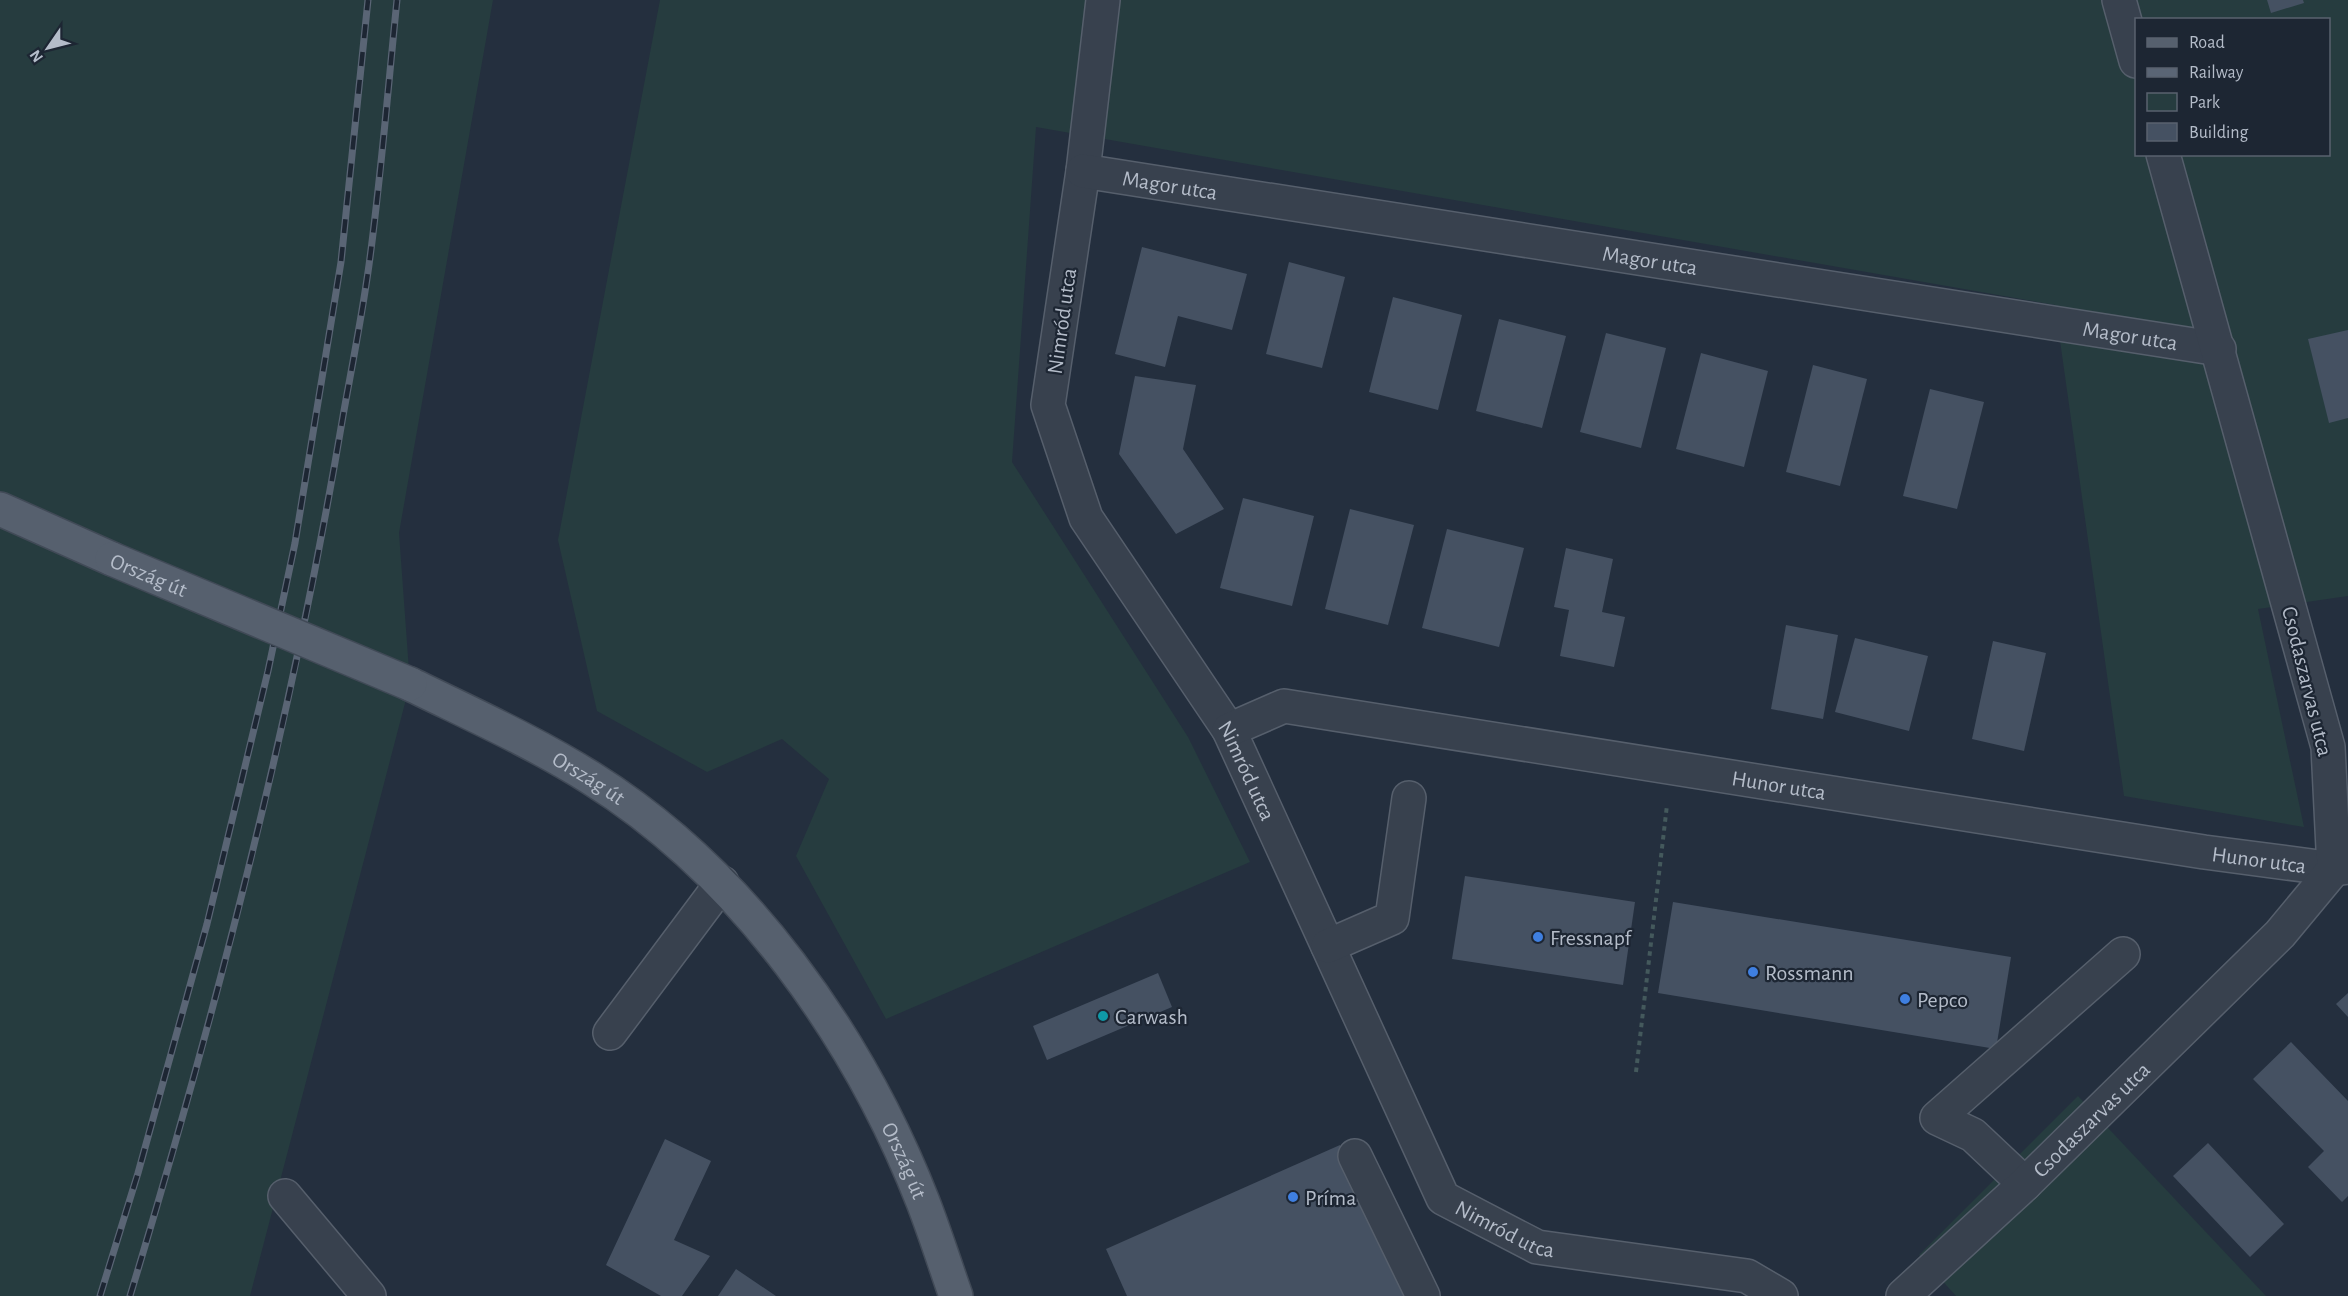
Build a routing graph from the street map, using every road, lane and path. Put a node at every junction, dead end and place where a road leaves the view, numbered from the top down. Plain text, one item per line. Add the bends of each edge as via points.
1 (1102, 0) edge
2 (2119, 0) edge
3 (2135, 57) edge
4 (2164, 156) edge
5 (1083, 171) junction
6 (2219, 349) junction
7 (0, 509) edge
8 (1229, 730) junction
9 (1671, 768) junction
10 (1409, 798) dead end
11 (2341, 868) edge
12 (722, 883) junction
13 (1328, 946) junction
14 (2123, 954) dead end
15 (610, 1033) dead end
16 (1636, 1072) dead end
17 (1355, 1156) dead end
18 (2025, 1184) junction
19 (285, 1196) dead end
20 (369, 1296) edge
21 (956, 1296) edge
22 (1423, 1296) edge
23 (1781, 1296) edge
24 (1903, 1296) edge

1 - 5 street, Nimród utca
2 - 3 street
4 - 6 street, Csodaszarvas utca
5 - 6 street, Magor utca
5 - 8 street, Nimród utca via 1048,405 1086,518
6 - 11 street, Csodaszarvas utca via 2328,747
7 - 12 main road, Ország út, bridge via 410,684 523,740 591,778 644,815
8 - 9 street, Hunor utca via 1284,706
8 - 13 street, Nimród utca
9 - 11 street, Hunor utca via 2204,852
9 - 16 path
10 - 13 street via 1392,918
11 - 18 street, Csodaszarvas utca via 2280,934
12 - 15 street
12 - 21 main road, Ország út via 809,987 873,1095 923,1201
13 - 23 street, Nimród utca via 1443,1198 1537,1247 1747,1276
14 - 18 street via 1937,1118 1973,1135
17 - 22 street
18 - 24 street, Csodaszarvas utca
19 - 20 street

